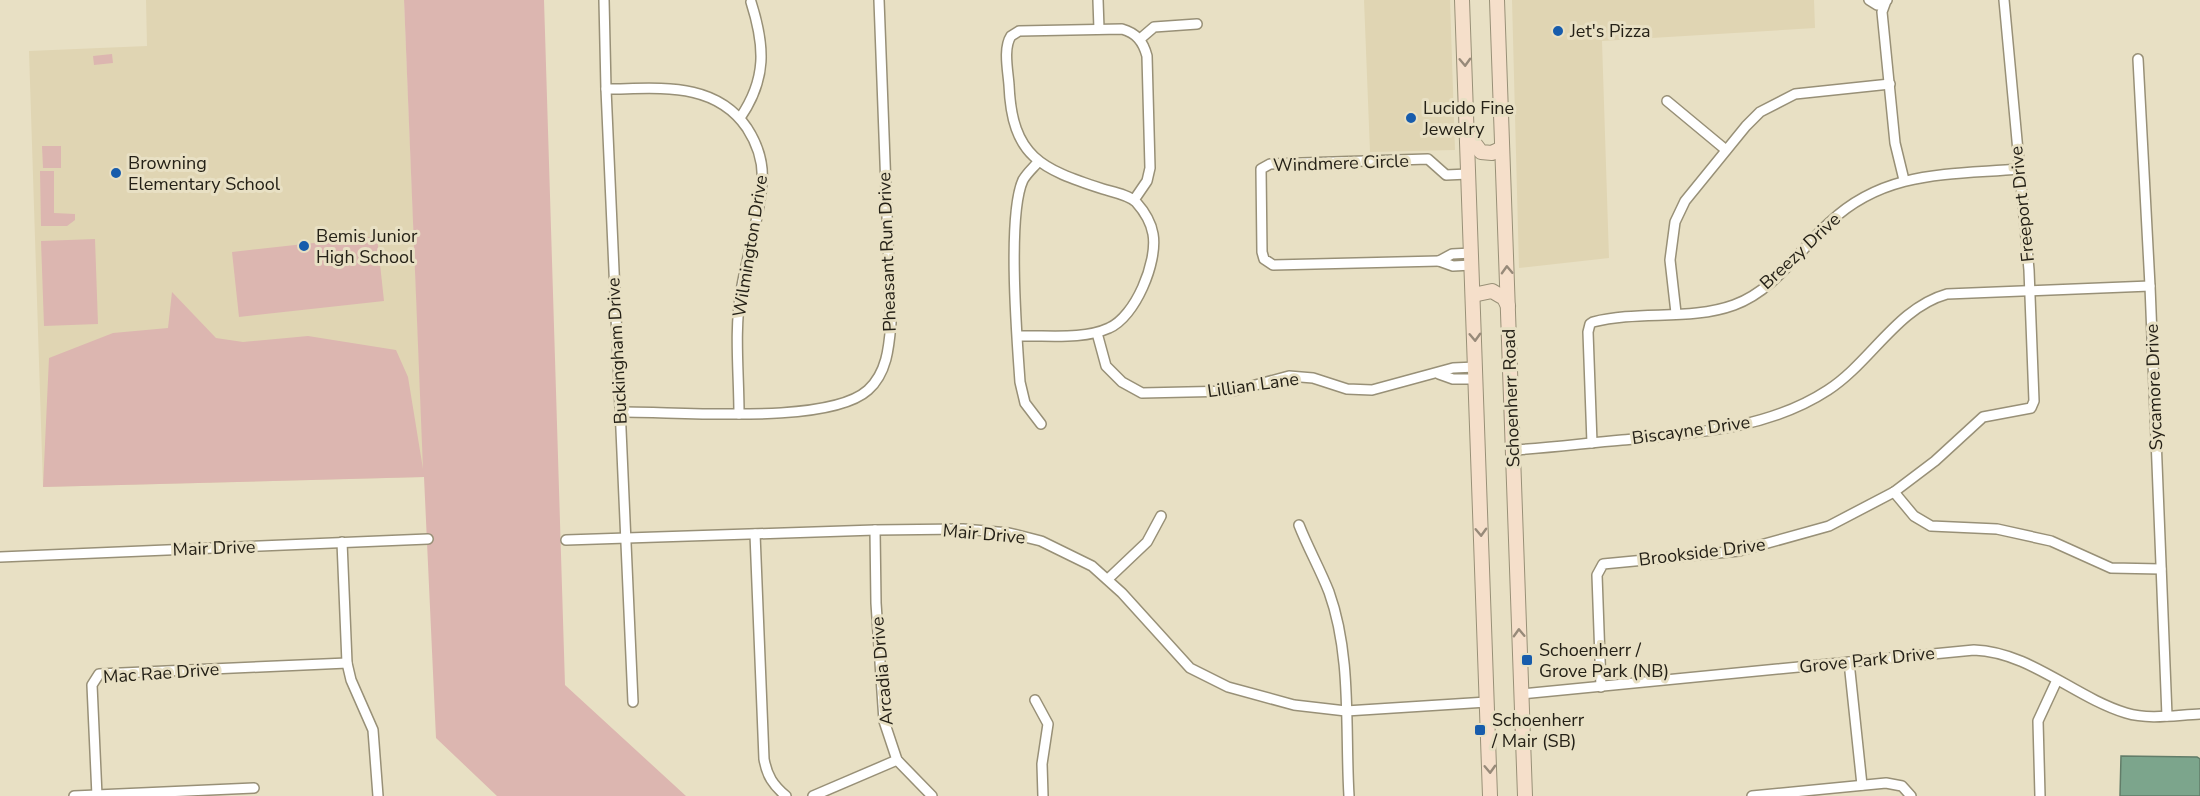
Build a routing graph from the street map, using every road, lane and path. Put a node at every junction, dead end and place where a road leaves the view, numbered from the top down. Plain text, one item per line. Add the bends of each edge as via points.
1 (604, 0) edge
2 (879, 0) edge
3 (1098, 0) edge
4 (1462, 0) edge
5 (1497, 0) edge
6 (2004, 0) edge
7 (1887, 1) edge
8 (751, 2) dead end
9 (1871, 2) edge
10 (1882, 12) junction
11 (1197, 24) dead end
12 (1099, 29) junction
13 (1140, 39) junction
14 (2138, 59) dead end
15 (1890, 84) junction
16 (606, 89) junction
17 (1667, 101) dead end
18 (740, 118) junction
19 (1468, 134) junction
20 (1502, 148) junction
21 (1726, 150) junction
22 (1038, 162) junction
23 (2019, 169) junction
24 (1468, 174) junction
25 (1904, 180) junction
26 (1134, 200) junction
27 (1472, 259) junction
28 (2151, 285) junction
29 (2030, 290) junction
30 (1473, 295) junction
31 (1508, 306) junction
32 (1676, 313) junction
33 (1097, 333) junction
34 (1018, 336) junction
35 (1476, 373) junction
36 (2031, 408) joint
37 (620, 412) junction
38 (739, 414) junction
39 (1041, 424) dead end
40 (1592, 442) junction
41 (1513, 450) junction
42 (1894, 492) junction
43 (1161, 516) dead end
44 (1299, 525) dead end
45 (875, 530) junction
46 (755, 534) junction
47 (627, 538) junction
48 (428, 539) dead end
49 (566, 540) dead end
50 (342, 543) junction
51 (0, 557) edge
52 (2161, 569) junction
53 (1108, 579) junction
54 (1849, 662) junction
55 (347, 663) junction
56 (2057, 680) junction
57 (1601, 687) junction
58 (1521, 694) junction
59 (1035, 700) dead end
60 (633, 702) dead end
61 (1487, 702) junction
62 (1346, 711) junction
63 (2200, 714) edge
64 (2167, 716) junction
65 (897, 760) junction
66 (1862, 785) junction
67 (254, 788) dead end
68 (1909, 793) edge
69 (97, 795) edge
70 (1767, 795) edge
71 (74, 796) edge
72 (378, 796) edge
73 (786, 796) edge
74 (813, 796) edge
75 (932, 796) edge
76 (1043, 796) edge
77 (1349, 796) edge
78 (1490, 796) edge
79 (1525, 796) edge
80 (1752, 796) edge
81 (2040, 796) edge

1 - 16 street, Buckingham Drive
2 - 38 street, Pheasant Run Drive via 891,323 886,360 869,389 849,402 820,410
3 - 12 street
4 -> 19 main road, Schoenherr Road
5 - 20 main road, Schoenherr Road
6 - 23 street, Freeport Drive
7 - 9 street via 1881,5
7 - 10 street
8 - 18 street via 760,38 760,76 757,91
9 - 10 street
10 - 15 street
11 - 13 street via 1154,27
12 - 13 street via 1131,31
12 - 22 street via 1019,32 1008,40 1013,118 1024,144
13 - 26 street via 1147,56 1150,168 1147,181
14 - 28 street, Sycamore Drive
15 - 21 street via 1795,94 1760,112
15 - 25 street via 1896,155
16 - 18 street, Wilmington Drive via 690,90 712,96
16 - 37 street, Buckingham Drive
17 - 21 street
18 - 38 street, Wilmington Drive via 758,149 763,174 738,308
19 - 20 main road via 1481,152 1492,153
19 - 24 main road, Schoenherr Road
31 -> 20 main road, Schoenherr Road
21 - 32 street via 1685,201 1675,222 1670,260
22 - 26 street via 1062,176
22 - 34 street via 1023,180 1015,227
23 - 25 street, Breezy Drive via 1940,173
23 - 29 street, Freeport Drive
24 - 27 main road, Schoenherr Road
24 - 27 street, Windmere Circle via 1446,175 1428,159 1270,164 1261,169 1262,252 1269,263 1278,266 1439,261 1452,254
25 - 32 street, Breezy Drive via 1870,194 1840,213 1761,290 1735,305
26 - 33 street via 1150,223 1153,252 1134,307 1126,318
27 - 30 main road, Schoenherr Road
28 - 29 street, Biscayne Drive
28 - 52 street, Sycamore Drive
29 - 36 street, Freeport Drive via 2034,400
29 - 40 street, Biscayne Drive via 1956,292 1929,300 1909,313 1842,380 1768,419 1718,430
30 - 31 main road via 1492,291 1504,298
30 -> 35 main road, Schoenherr Road
31 - 41 main road, Schoenherr Road
32 - 40 street, Breezy Drive via 1590,324
33 - 34 street
33 - 35 street, Lillian Lane via 1106,366 1122,382 1142,393 1233,391 1289,376 1313,378 1347,389 1372,390 1453,368
34 - 39 street via 1025,403
35 -> 61 main road, Schoenherr Road
36 - 42 street, Brookside Drive via 1991,414 1976,422 1935,461
37 - 38 street, Pheasant Run Drive
37 - 47 street, Buckingham Drive
40 - 41 street, Biscayne Drive
58 -> 41 main road, Schoenherr Road
42 - 52 street via 1914,516 1931,526 2007,530 2051,542 2111,568
42 - 57 street, Brookside Drive via 1829,526 1770,544 1738,551 1603,564 1597,575
43 - 53 street via 1147,542
44 - 62 street via 1329,592 1345,669
45 - 46 street, Mair Drive
45 - 53 street, Mair Drive via 963,529 1021,535 1067,553
45 - 65 street, Arcadia Drive via 882,705 888,739
46 - 47 street, Mair Drive
46 - 73 street via 764,759 768,776
47 - 49 street, Mair Drive
47 - 60 street, Buckingham Drive
48 - 50 street, Mair Drive
50 - 51 street, Mair Drive
50 - 55 street
52 - 64 street, Sycamore Drive
53 - 62 street, Mair Drive via 1190,668 1264,699
54 - 56 street, Grove Park Drive via 1988,650
54 - 57 street, Grove Park Drive
54 - 66 street
55 - 69 street, Mac Rae Drive via 99,674 93,680
55 - 72 street via 373,730
56 - 64 street, Grove Park Drive via 2127,713
56 - 81 street via 2038,721
57 - 58 street, Grove Park Drive
58 - 79 main road, Schoenherr Road
59 - 76 street via 1048,724
61 - 62 street, Mair Drive
61 -> 78 main road, Schoenherr Road
62 - 77 street
63 - 64 street, Grove Park Drive
65 - 74 street
65 - 75 street, Arcadia Drive
66 - 68 street via 1895,784
66 - 70 street
67 - 69 street
69 - 71 street
70 - 80 street

